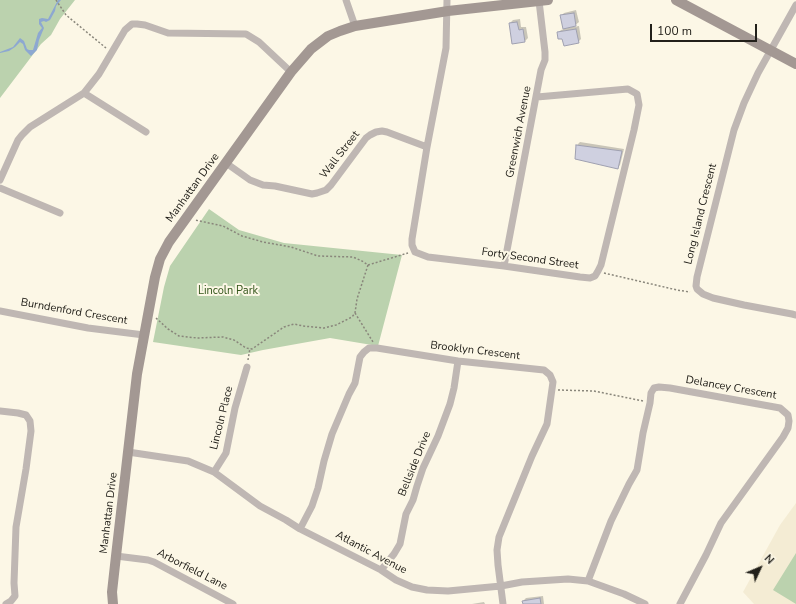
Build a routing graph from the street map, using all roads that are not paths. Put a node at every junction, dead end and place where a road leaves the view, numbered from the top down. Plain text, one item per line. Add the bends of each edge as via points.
1 (346, 0) edge
2 (447, 0) edge
3 (676, 0) edge
4 (543, 1) edge
5 (688, 3) edge
6 (796, 5) edge
7 (448, 11) junction
8 (355, 26) junction
9 (771, 51) junction
10 (796, 64) edge
11 (291, 72) junction
12 (84, 93) junction
13 (537, 96) junction
14 (146, 132) dead end
15 (427, 147) junction
16 (226, 163) junction
17 (0, 180) edge
18 (0, 188) edge
19 (60, 213) dead end
20 (504, 266) junction
21 (0, 310) edge
22 (796, 315) edge
23 (144, 335) junction
24 (458, 361) junction
25 (246, 367) road end
26 (0, 410) edge
27 (128, 452) junction
28 (214, 472) junction
29 (300, 528) junction
30 (116, 556) junction
31 (381, 570) junction
32 (588, 581) junction
33 (501, 586) junction
34 (6, 604) edge
35 (113, 604) edge
36 (233, 604) edge
37 (503, 604) edge
38 (645, 604) edge
39 (680, 604) edge

1 - 8 street
2 - 7 street
3 - 5 street
4 - 7 street, Manhattan Drive
4 - 13 street, Greenwich Avenue via 545,60
5 - 9 street
6 - 9 street
7 - 8 street, Manhattan Drive
7 - 15 street via 446,48
8 - 11 street, Manhattan Drive via 328,36
9 - 10 street
9 - 22 street, Long Island Crescent via 758,73 734,130 696,286 703,294 713,298
11 - 12 street via 259,42 246,34 168,33 145,25 132,24 125,30 99,74
11 - 16 street, Manhattan Drive
12 - 14 street
12 - 17 street via 22,134
13 - 20 street, Greenwich Avenue
13 - 20 street, Forty Second Street via 628,89 637,94 639,105 601,265 595,276 580,278
15 - 16 street, Wall Street via 387,132 376,132 366,138 326,190 312,194 263,185 250,180
15 - 20 street, Forty Second Street via 412,239 415,252 428,257
16 - 23 street, Manhattan Drive via 169,242 160,259
18 - 19 street
21 - 23 street, Burndenford Crescent via 88,328
23 - 27 street, Manhattan Drive via 136,374
24 - 29 street, Brooklyn Crescent via 376,348 369,348 364,352 360,357 355,383 332,434 312,506
24 - 31 street, Bellside Drive via 450,404 406,514 400,544
24 - 33 street, Brooklyn Crescent via 544,370 553,382 547,424 499,537
25 - 28 street, Lincoln Place via 226,453
26 - 34 street via 26,415 30,421 31,431 16,527 15,596
27 - 28 street, Atlantic Avenue via 188,461
27 - 30 street, Manhattan Drive
28 - 29 street, Atlantic Avenue via 260,506
29 - 31 street, Atlantic Avenue
30 - 35 street, Manhattan Drive
30 - 36 street, Arborfield Lane via 154,562
31 - 33 street, Atlantic Avenue via 396,580 427,590 448,591
32 - 33 street, Atlantic Avenue via 555,579
32 - 38 street, Atlantic Avenue
32 - 39 street, Delancey Crescent via 611,522 637,470 654,388 662,387 780,408 788,415 788,428 721,523
33 - 37 street, Brooklyn Crescent

